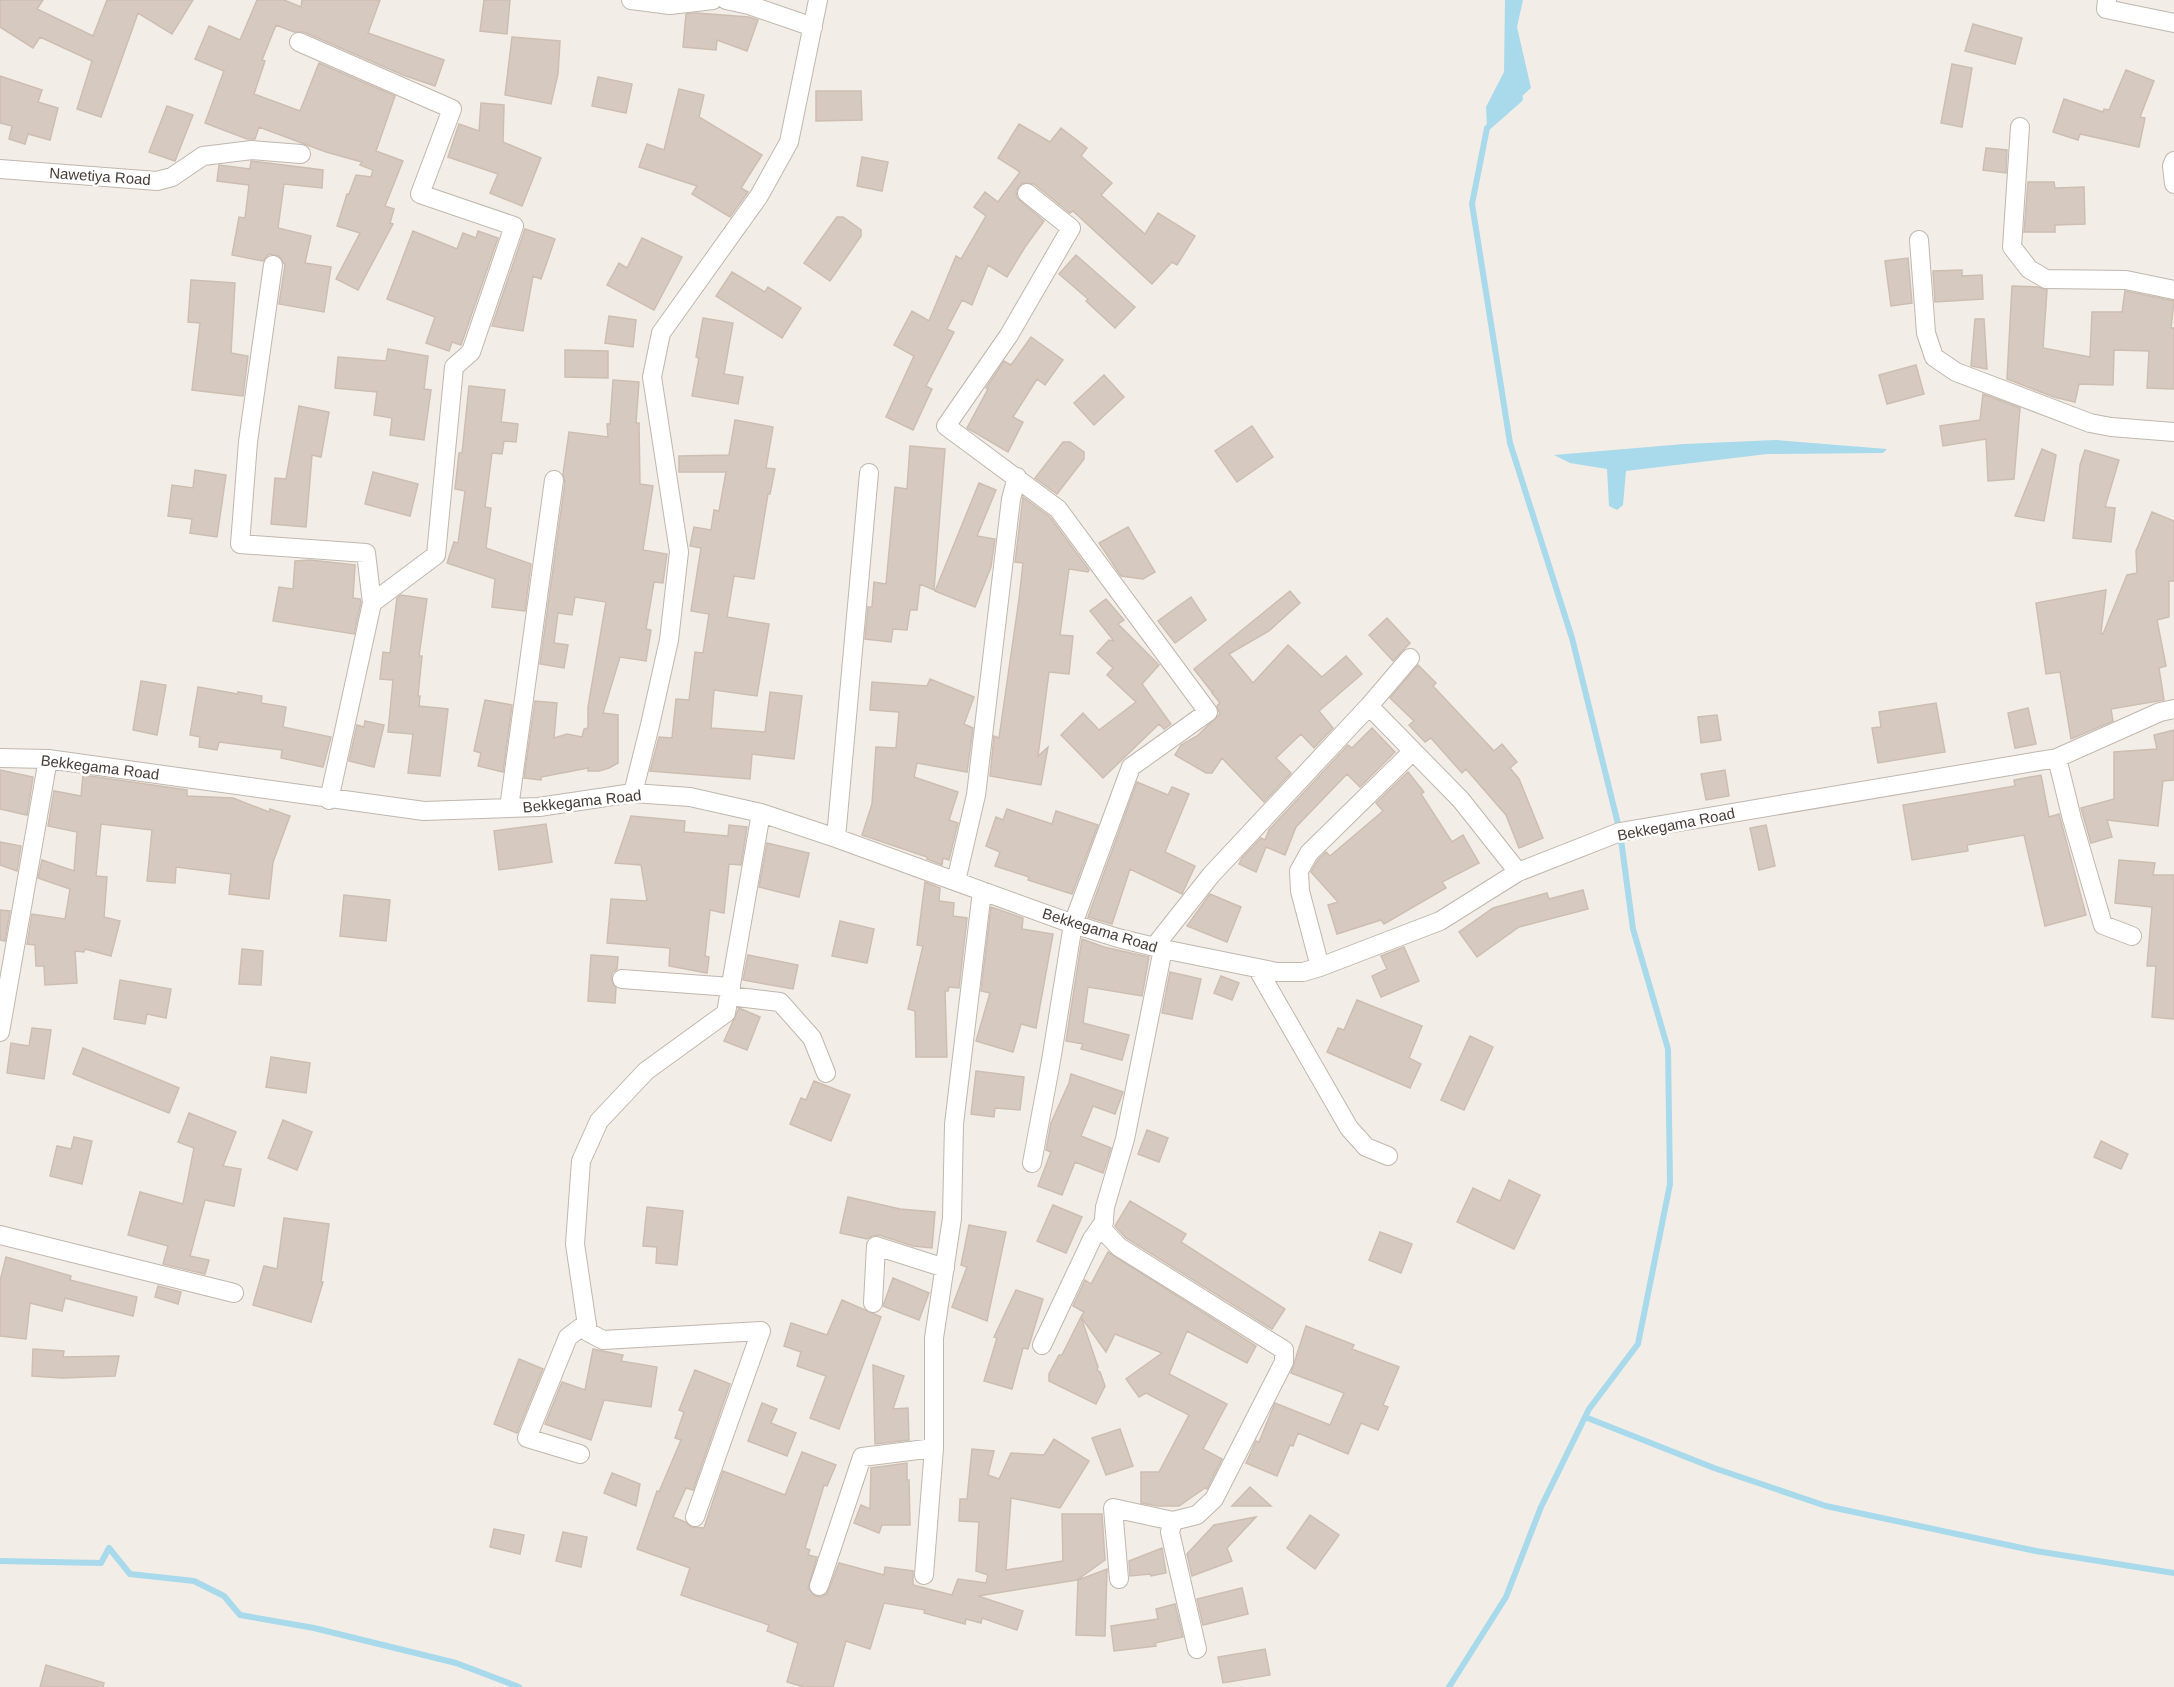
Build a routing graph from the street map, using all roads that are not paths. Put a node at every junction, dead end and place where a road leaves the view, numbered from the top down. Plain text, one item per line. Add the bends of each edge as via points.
1 (631, 0) edge
2 (713, 0) edge
3 (726, 0) edge
4 (818, 0) edge
5 (2107, 0) edge
6 (2174, 23) edge
7 (813, 27) junction
8 (299, 42) dead end
9 (2019, 127) dead end
10 (301, 154) dead end
11 (2174, 161) edge
12 (4, 174) edge
13 (2174, 184) edge
14 (1027, 193) dead end
15 (1919, 240) dead end
16 (273, 265) dead end
17 (2174, 290) edge
18 (2174, 432) edge
19 (869, 473) dead end
20 (1017, 477) junction
21 (554, 480) dead end
22 (372, 603) junction
23 (1410, 658) dead end
24 (1369, 706) junction
25 (2174, 709) edge
26 (1413, 750) junction
27 (0, 758) edge
28 (2057, 758) junction
29 (48, 759) junction
30 (633, 793) junction
31 (329, 800) junction
32 (509, 808) junction
33 (761, 813) junction
34 (836, 838) junction
35 (1518, 872) junction
36 (956, 881) junction
37 (982, 891) junction
38 (1073, 924) junction
39 (2133, 936) dead end
40 (1159, 948) junction
41 (1320, 967) junction
42 (1257, 968) junction
43 (622, 979) dead end
44 (730, 992) junction
45 (0, 1032) edge
46 (826, 1073) dead end
47 (1388, 1156) dead end
48 (1032, 1163) dead end
49 (1104, 1222) junction
50 (0, 1234) edge
51 (945, 1268) junction
52 (234, 1293) dead end
53 (873, 1303) dead end
54 (587, 1323) junction
55 (1042, 1345) dead end
56 (934, 1448) junction
57 (580, 1454) dead end
58 (696, 1517) dead end
59 (1173, 1521) junction
60 (924, 1575) dead end
61 (1119, 1579) dead end
62 (819, 1586) dead end
63 (1197, 1648) dead end

1 - 2 street via 670,5
3 - 7 street
4 - 7 street
5 - 6 street via 2106,9
7 - 30 street via 789,142 759,196 661,333 652,377 679,552 669,640
8 - 22 street via 452,109 420,194 514,226 471,352 454,367 436,555
9 - 17 street via 2012,247 2029,269 2046,279 2126,280
10 - 12 street, Nawetiya Road via 252,150 202,156 172,177 157,181
11 - 13 street
14 - 20 street via 1071,228 1009,335 946,426
15 - 18 street via 1926,333 1934,357 1956,372 2090,423
16 - 22 street via 248,442 240,544 366,553
19 - 34 street
20 - 36 street via 1011,499 976,795
20 - 38 street via 1058,509 1208,712 1131,767
21 - 32 street
22 - 31 street
23 - 24 street
24 - 26 street
24 - 40 street via 1212,875
25 - 28 street, Bekkegama Road
26 - 35 street via 1461,800
26 - 41 street via 1309,853 1299,871 1300,891
27 - 29 street, Bekkegama Road
28 - 35 street, Bekkegama Road via 1620,832
28 - 39 street via 2103,925
29 - 31 street, Bekkegama Road
29 - 45 street
30 - 32 street, Bekkegama Road
30 - 33 street, Bekkegama Road via 690,797
31 - 32 street, Bekkegama Road via 424,811
33 - 34 street, Bekkegama Road
33 - 44 street
34 - 36 street, Bekkegama Road
35 - 41 street, Bekkegama Road via 1440,921
36 - 37 street, Bekkegama Road
37 - 38 street, Bekkegama Road
37 - 51 street via 954,1124 952,1218
38 - 40 street, Bekkegama Road
38 - 48 street
40 - 42 street, Bekkegama Road
40 - 49 street via 1125,1139
41 - 42 street, Bekkegama Road via 1303,972
42 - 47 street via 1349,1128 1366,1147
43 - 44 street
44 - 46 street via 780,1002 812,1038
44 - 54 street via 726,1013 646,1071 599,1121 581,1161 575,1244
49 - 55 street via 1092,1239
49 - 59 street via 1104,1230 1119,1247 1284,1350 1284,1362 1214,1498 1197,1515
50 - 52 street
51 - 53 street via 876,1246
51 - 56 street via 934,1338
54 - 57 street via 568,1338 527,1438
54 - 58 street via 588,1332 603,1341 761,1331
56 - 60 street
56 - 62 street via 862,1456
59 - 61 street via 1113,1508
59 - 63 street via 1170,1532

